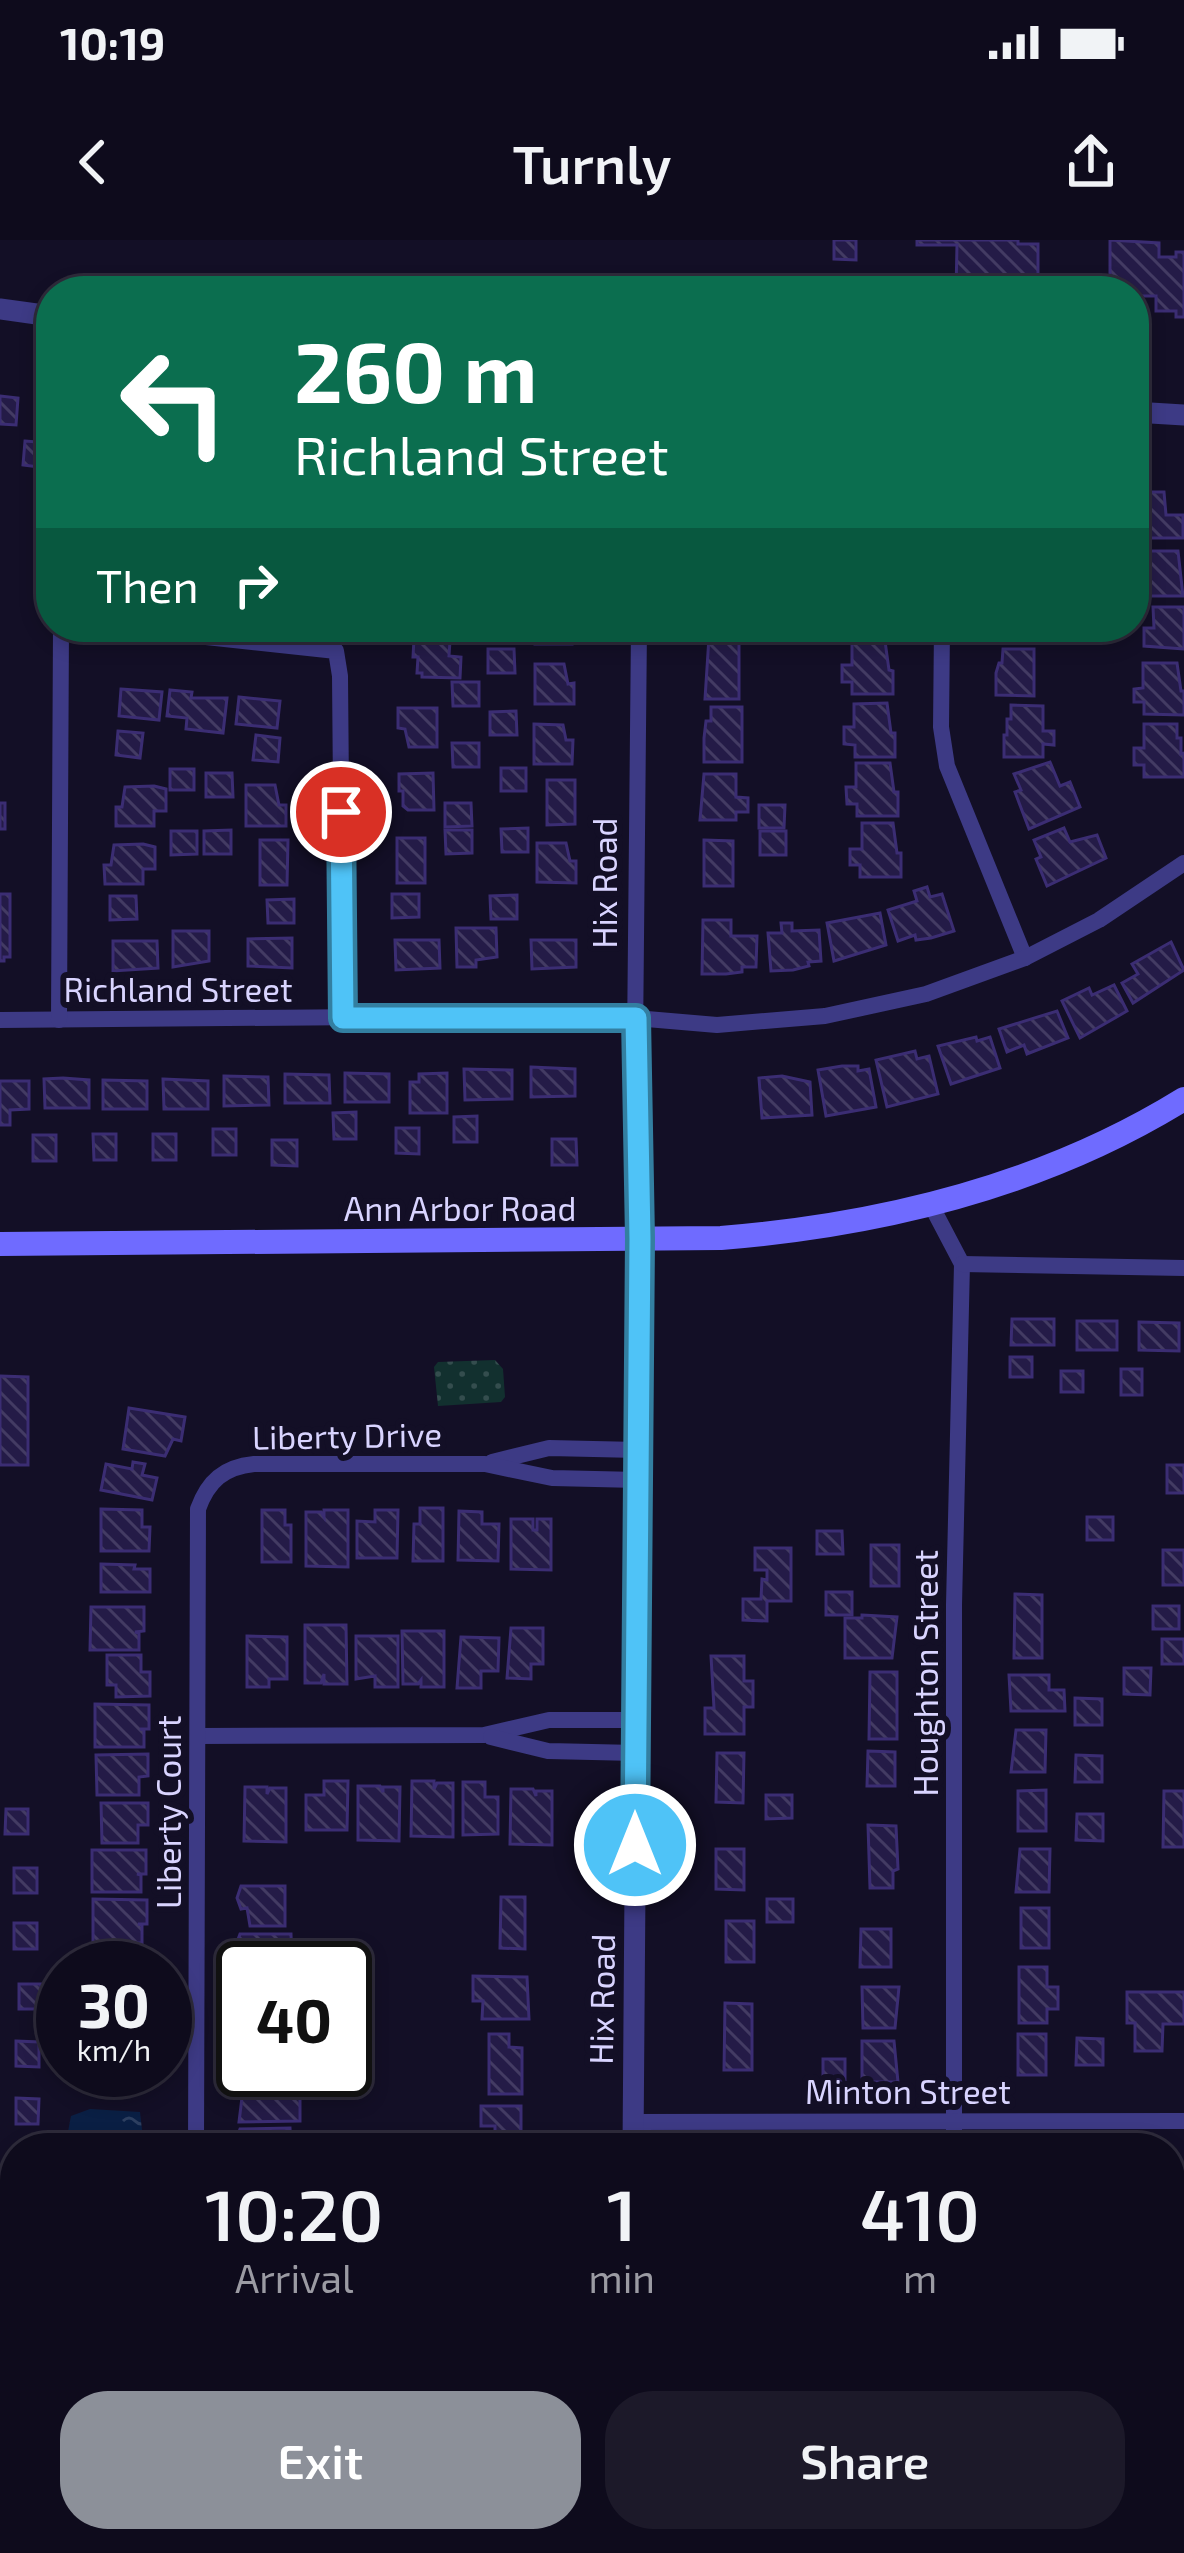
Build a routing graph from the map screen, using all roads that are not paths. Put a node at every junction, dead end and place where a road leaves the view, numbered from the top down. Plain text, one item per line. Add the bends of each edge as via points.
1 (0, 309) edge
2 (36, 314) edge
3 (1149, 413) edge
4 (1184, 415) edge
5 (61, 642) edge
6 (253, 642) edge
7 (639, 642) edge
8 (942, 642) edge
9 (1184, 863) edge
10 (1025, 958) junction
11 (343, 1018) junction
12 (636, 1018) junction
13 (0, 1020) edge
14 (58, 1020) junction
15 (1184, 1099) edge
16 (932, 1205) junction
17 (640, 1239) junction
18 (0, 1244) edge
19 (962, 1264) junction
20 (1184, 1268) edge
21 (638, 1450) junction
22 (485, 1463) junction
23 (213, 1480) joint
24 (638, 1480) junction
25 (637, 1720) junction
26 (198, 1736) junction
27 (484, 1736) junction
28 (636, 1753) junction
29 (954, 2120) junction
30 (1184, 2121) edge
31 (633, 2122) junction
32 (196, 2133) edge
33 (633, 2133) edge
34 (954, 2133) edge

1 - 2 street
3 - 4 street
5 - 14 street
6 - 11 street via 336,651
7 - 12 street, Hix Road
8 - 10 street via 947,766
9 - 10 street, Richland Street
10 - 12 street, Richland Street via 926,994 825,1016 717,1025
11 - 12 street, Richland Street
11 - 14 street, Richland Street
12 - 17 street, Hix Road
13 - 14 street, Richland Street
15 - 16 main road, Ann Arbor Road via 1090,1146
16 - 17 main road, Ann Arbor Road via 784,1233
16 - 19 street, Houghton Street
17 - 18 main road, Ann Arbor Road
17 - 21 street, Hix Road
19 - 20 street
19 - 29 street, Houghton Street
21 - 22 street via 549,1448
21 - 24 street, Hix Road
22 - 23 street, Liberty Drive via 254,1464
22 - 24 street via 552,1478
23 - 26 street, Liberty Court via 198,1509
24 - 25 street, Hix Road
25 - 27 street via 548,1720
25 - 28 street, Hix Road
26 - 27 street
26 - 32 street, Liberty Court
27 - 28 street via 548,1751
28 - 31 street, Hix Road
29 - 30 street, Minton Street
29 - 31 street, Minton Street
29 - 34 street, Houghton Street
31 - 33 street, Hix Road

